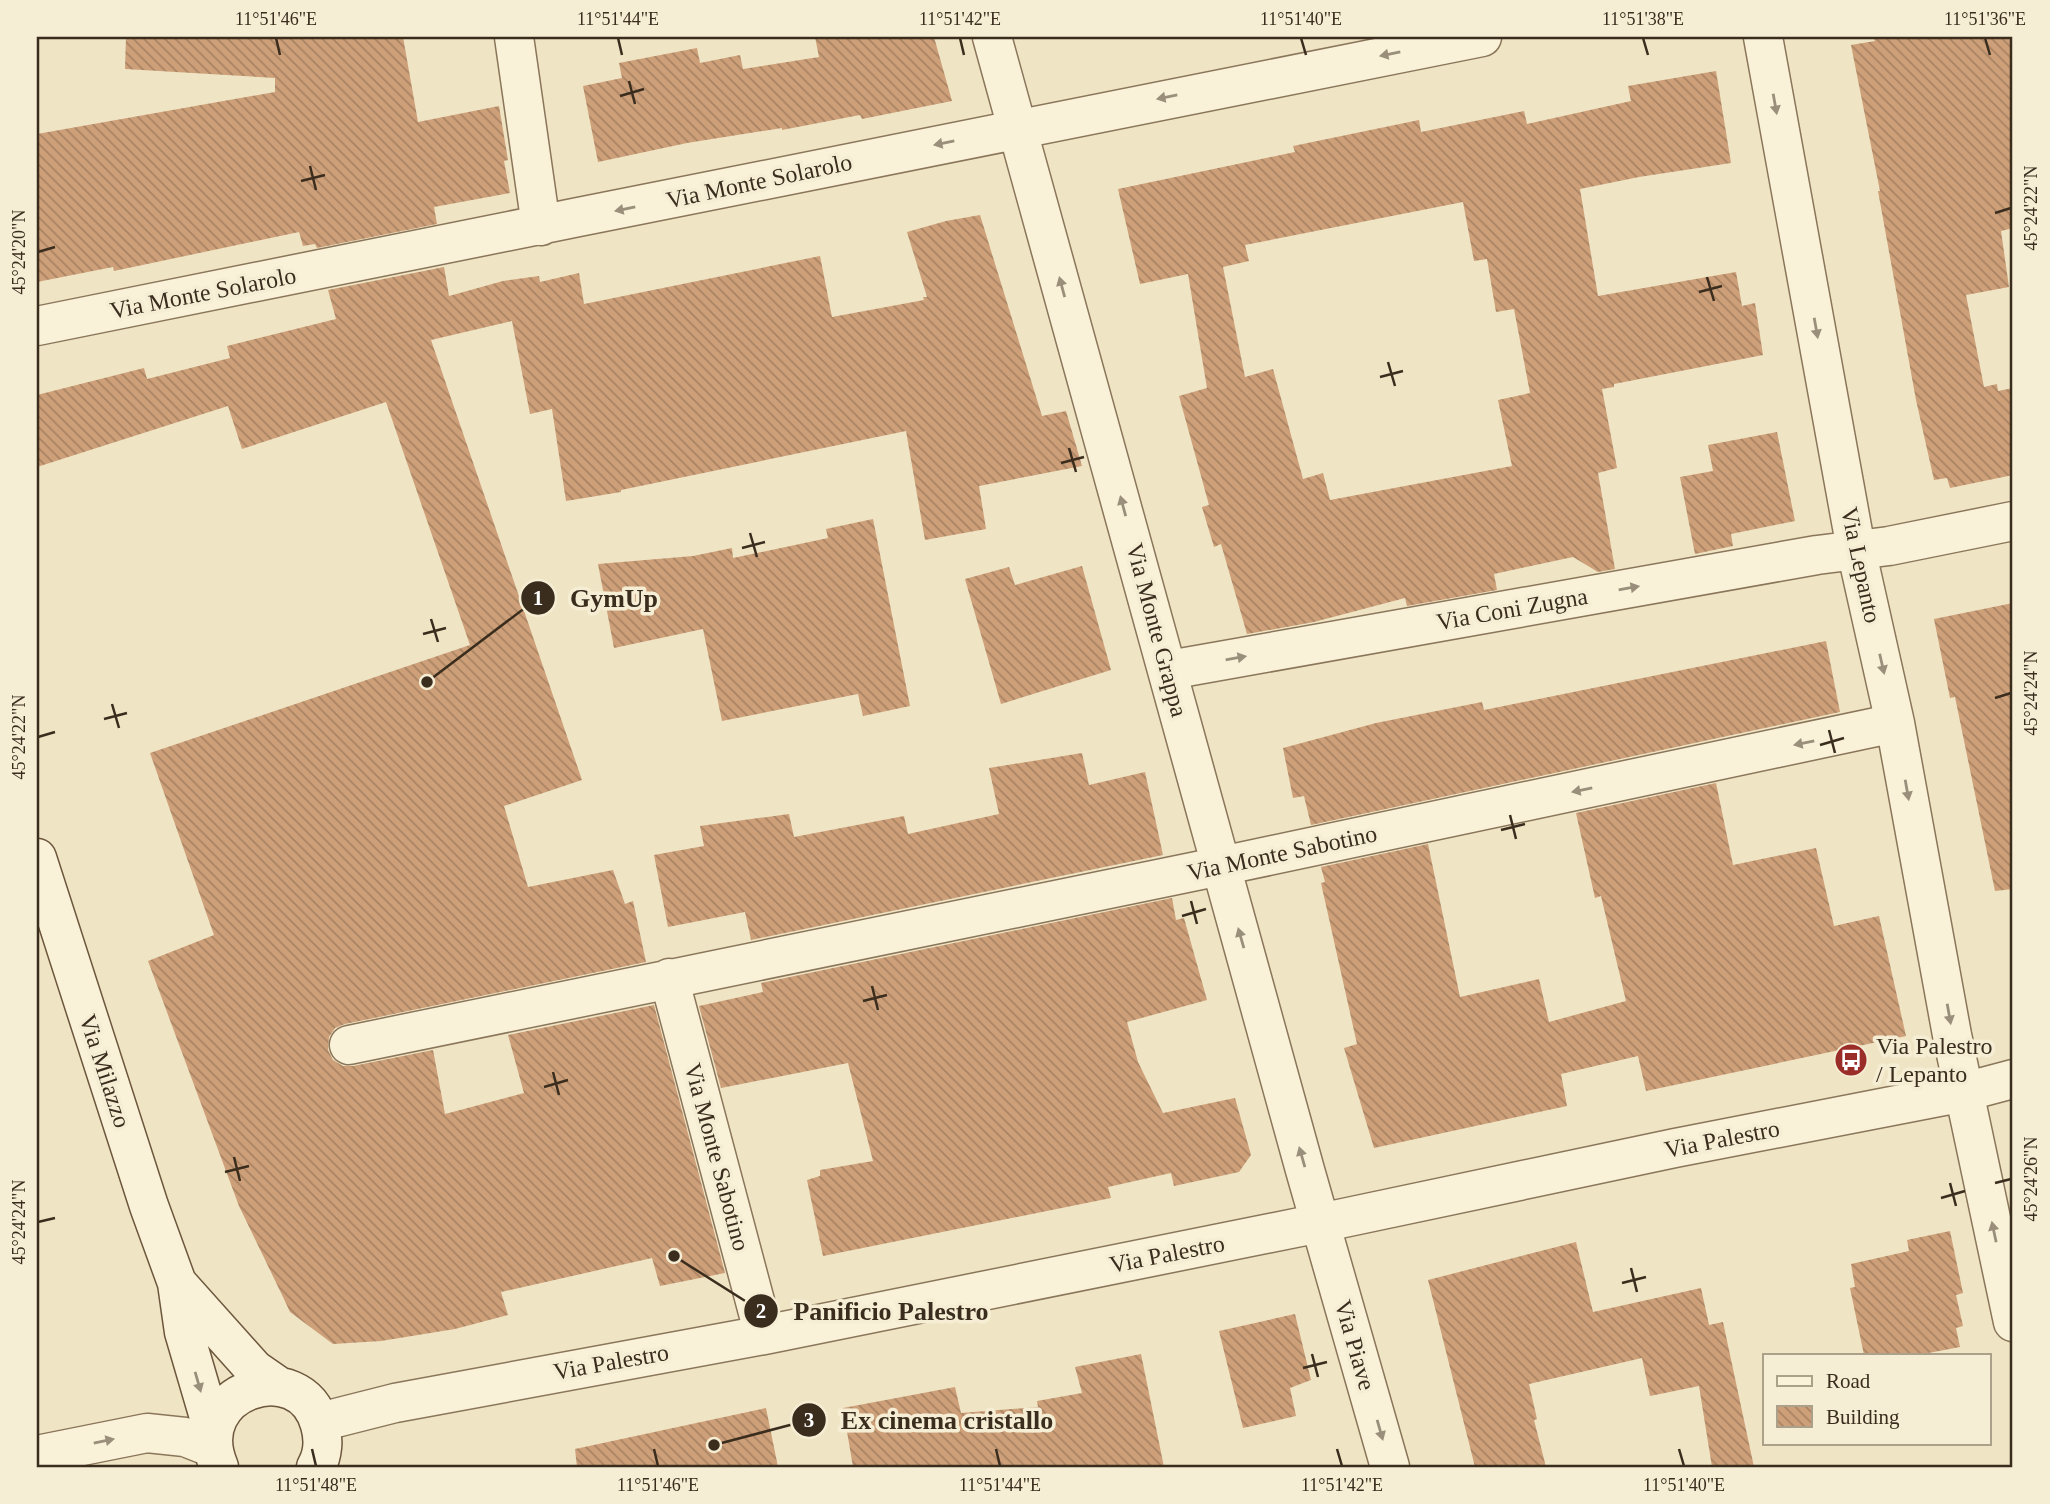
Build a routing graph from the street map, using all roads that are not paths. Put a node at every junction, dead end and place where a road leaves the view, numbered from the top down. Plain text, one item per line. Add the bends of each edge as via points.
1 (514, 37) edge
2 (992, 37) edge
3 (1482, 37) edge
4 (1763, 37) edge
5 (1018, 128) junction
6 (541, 226) junction
7 (37, 326) edge
8 (2013, 522) edge
9 (1856, 549) junction
10 (1168, 670) junction
11 (1895, 723) junction
12 (37, 858) edge
13 (1221, 866) junction
14 (669, 978) junction
15 (349, 1045) dead end
16 (2013, 1079) edge
17 (1964, 1092) junction
18 (1320, 1223) junction
19 (177, 1283) junction
20 (2013, 1322) edge
21 (764, 1335) junction
22 (279, 1387) junction
23 (320, 1422) junction
24 (215, 1449) edge
25 (37, 1455) edge
26 (316, 1467) edge
27 (1390, 1467) edge

1 - 6 street
2 - 5 street, Via Monte Grappa
3 -> 5 street, Via Monte Solarolo
4 -> 9 street, Via Lepanto
5 -> 6 street, Via Monte Solarolo
10 -> 5 street, Via Monte Grappa
6 - 7 street, Via Monte Solarolo
8 - 9 street, Via Coni Zugna
10 -> 9 street, Via Coni Zugna
9 -> 11 street, Via Lepanto
10 - 13 street, Via Monte Grappa
11 -> 13 street, Via Monte Sabotino
11 -> 17 street, Via Lepanto
12 - 19 street, Via Milazzo
13 - 14 street, Via Monte Sabotino
18 -> 13 street, Via Monte Grappa
14 - 15 street, Via Monte Sabotino
14 - 21 street, Via Monte Sabotino
16 - 17 street, Via Palestro
17 - 18 street, Via Palestro
20 -> 17 street, Via Lepanto
18 - 21 street, Via Palestro
18 -> 27 street, Via Piave
19 - 22 street, Via Milazzo via 254,1369
19 -> 24 street, Via Milazzo via 184,1332
21 - 23 street, Via Palestro via 495,1383
22 - 23 street via 308,1402
22 - 24 street via 262,1386 230,1401 219,1414
23 - 26 street via 323,1448
25 -> 24 street via 147,1433 185,1437

